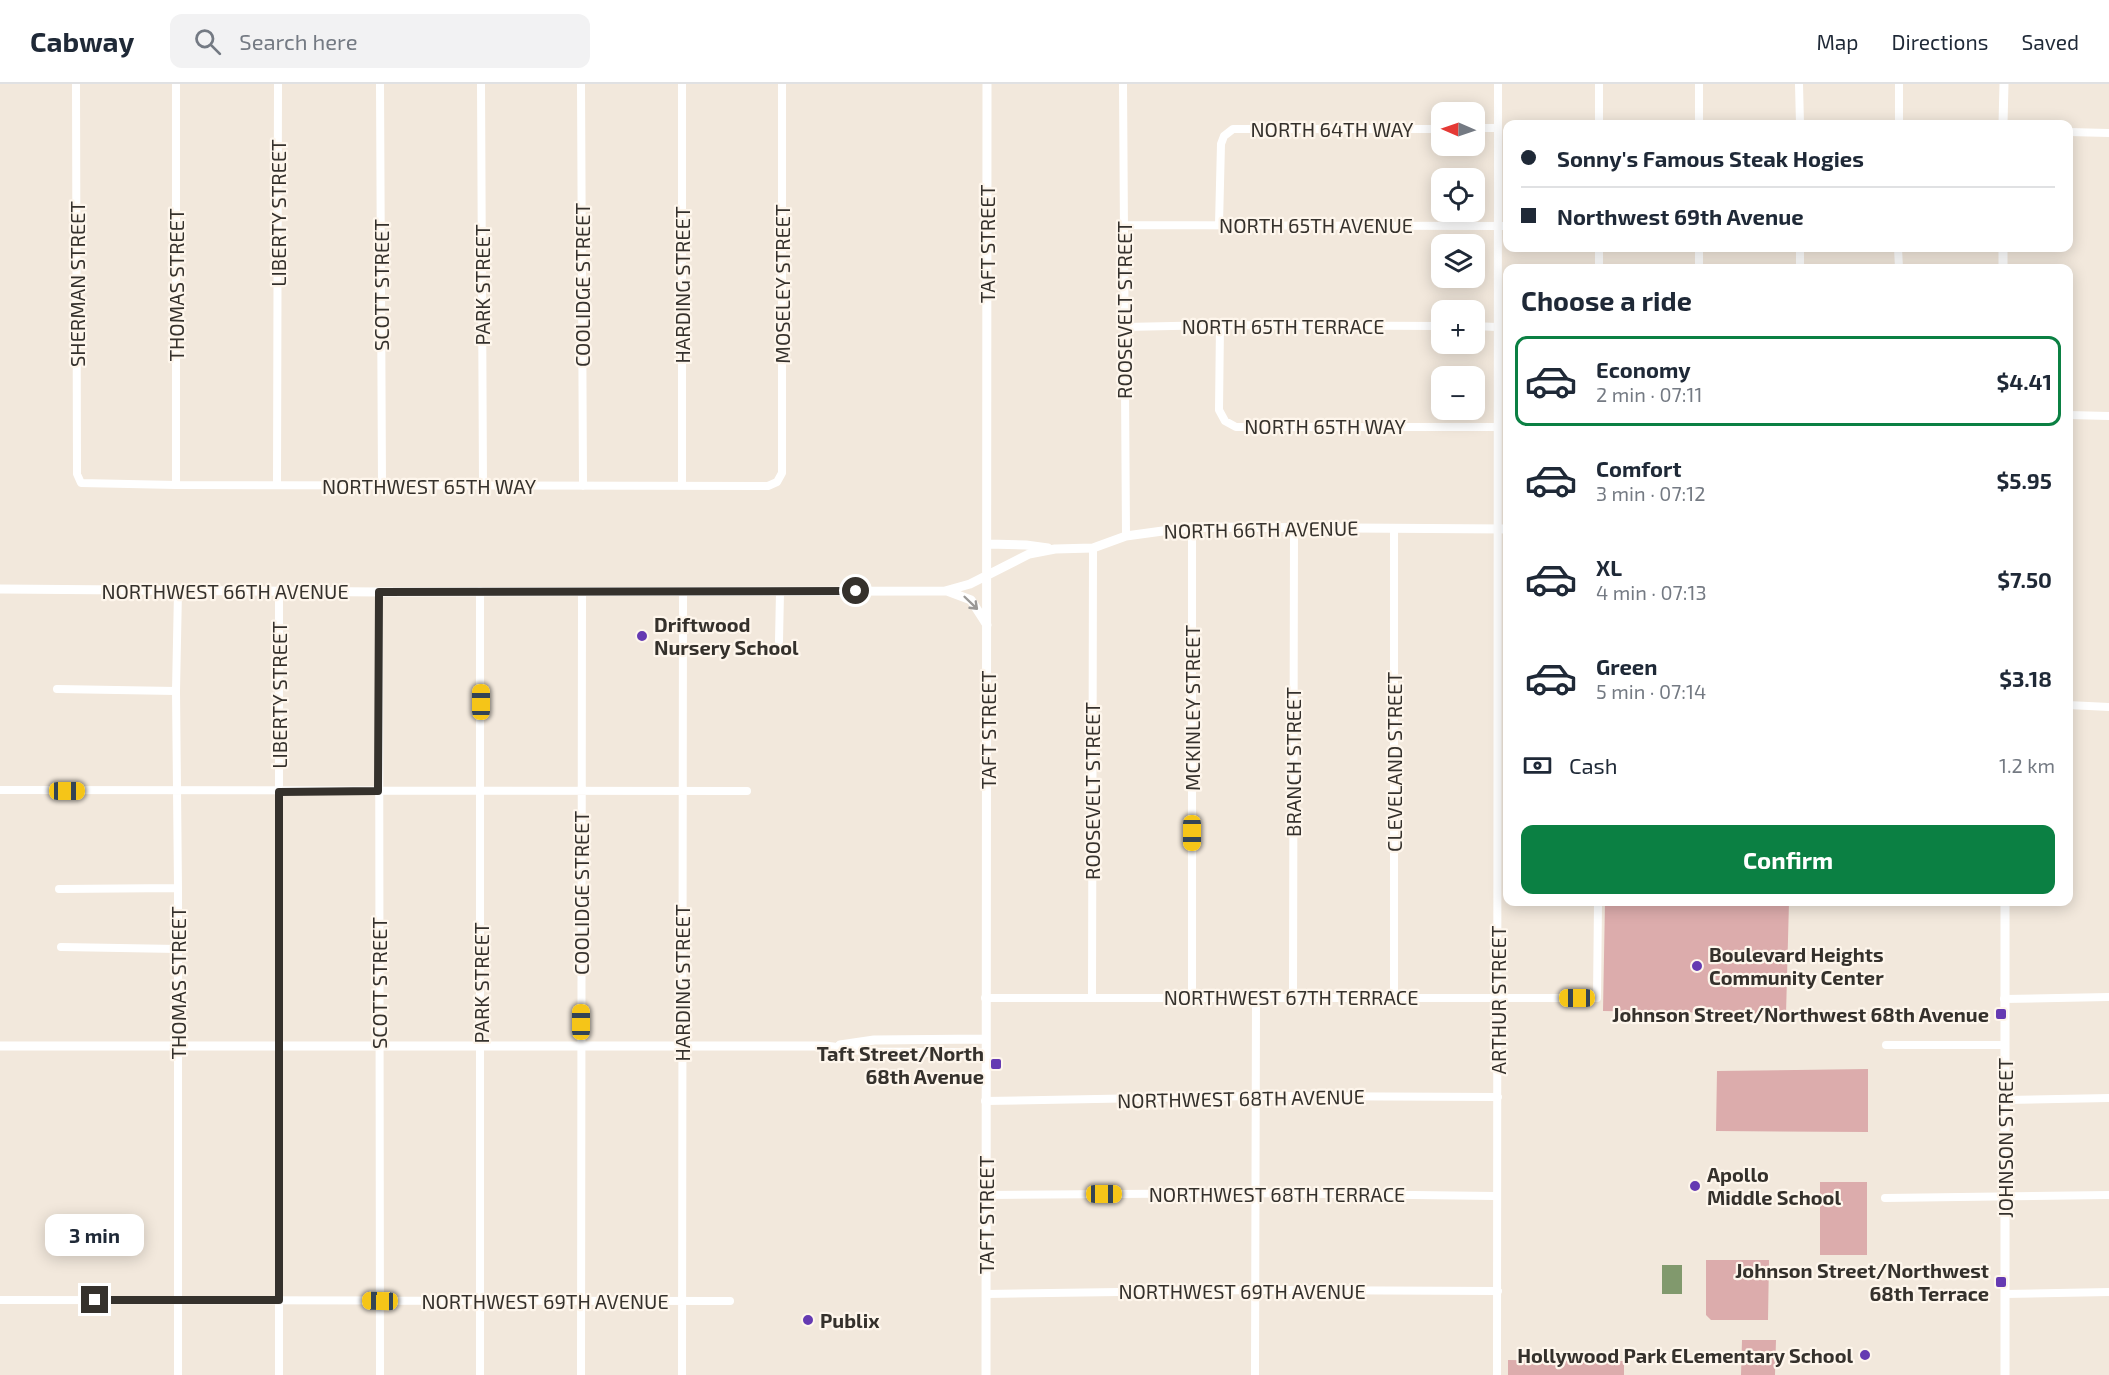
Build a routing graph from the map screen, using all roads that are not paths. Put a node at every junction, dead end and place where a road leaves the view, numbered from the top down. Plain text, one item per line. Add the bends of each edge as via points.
1 (76, 84) edge
2 (176, 84) edge
3 (278, 84) edge
4 (380, 84) edge
5 (481, 84) edge
6 (581, 84) edge
7 (682, 84) edge
8 (782, 84) edge
9 (987, 84) edge
10 (1123, 84) edge
11 (1498, 84) edge
12 (1599, 84) edge
13 (1699, 84) edge
14 (1799, 84) edge
15 (1899, 84) edge
16 (2004, 84) edge
17 (1599, 120) edge
18 (1699, 120) edge
19 (1800, 120) edge
20 (1899, 120) edge
21 (2003, 120) edge
22 (1485, 128) edge
23 (1497, 128) junction
24 (1431, 129) edge
25 (2073, 132) edge
26 (2109, 133) edge
27 (1219, 224) junction
28 (1124, 225) junction
29 (1497, 226) junction
30 (1503, 226) edge
31 (1220, 325) junction
32 (1431, 326) edge
33 (1485, 326) edge
34 (1125, 327) junction
35 (1496, 327) junction
36 (2073, 415) edge
37 (2109, 416) edge
38 (1497, 427) junction
39 (777, 482) joint
40 (81, 483) joint
41 (176, 485) junction
42 (277, 485) junction
43 (382, 485) junction
44 (483, 486) junction
45 (583, 486) junction
46 (682, 486) junction
47 (1192, 527) junction
48 (1294, 527) junction
49 (1394, 528) junction
50 (1496, 529) junction
51 (1503, 529) edge
52 (1126, 536) junction
53 (988, 544) junction
54 (1093, 548) junction
55 (1055, 549) junction
56 (988, 576) junction
57 (0, 589) edge
58 (178, 591) junction
59 (279, 591) junction
60 (480, 591) junction
61 (780, 591) junction
62 (945, 591) junction
63 (379, 592) junction
64 (582, 592) junction
65 (683, 592) junction
66 (988, 627) junction
67 (779, 641) dead end
68 (57, 689) dead end
69 (176, 691) junction
70 (2073, 705) edge
71 (2109, 707) edge
72 (0, 790) edge
73 (177, 791) junction
74 (378, 791) junction
75 (481, 791) junction
76 (581, 791) junction
77 (682, 791) junction
78 (747, 791) dead end
79 (279, 792) junction
80 (178, 888) junction
81 (59, 889) dead end
82 (1598, 906) edge
83 (2005, 906) edge
84 (61, 947) dead end
85 (178, 949) junction
86 (1256, 997) junction
87 (1293, 997) junction
88 (1394, 997) junction
89 (1498, 997) junction
90 (2109, 997) edge
91 (985, 998) junction
92 (1092, 998) junction
93 (1192, 998) junction
94 (2004, 999) junction
95 (985, 1039) junction
96 (178, 1045) junction
97 (480, 1045) junction
98 (1886, 1045) dead end
99 (2004, 1045) junction
100 (0, 1046) edge
101 (278, 1046) junction
102 (379, 1046) junction
103 (581, 1046) junction
104 (683, 1046) junction
105 (825, 1046) junction
106 (985, 1053) junction
107 (1256, 1096) junction
108 (1498, 1096) junction
109 (2109, 1098) edge
110 (2005, 1100) junction
111 (985, 1101) junction
112 (1255, 1193) junction
113 (986, 1195) junction
114 (2109, 1195) edge
115 (1496, 1196) junction
116 (2005, 1197) junction
117 (1885, 1198) dead end
118 (1255, 1290) junction
119 (1498, 1291) junction
120 (2109, 1293) edge
121 (986, 1294) junction
122 (2005, 1294) junction
123 (0, 1300) edge
124 (179, 1300) junction
125 (279, 1300) junction
126 (380, 1301) junction
127 (480, 1301) junction
128 (581, 1302) junction
129 (681, 1302) junction
130 (730, 1302) dead end
131 (178, 1375) edge
132 (279, 1375) edge
133 (380, 1375) edge
134 (480, 1375) edge
135 (581, 1375) edge
136 (682, 1375) edge
137 (986, 1375) edge
138 (1255, 1375) edge
139 (1497, 1375) edge
140 (2005, 1375) edge

1 - 40 street, SHERMAN STREET via 77,474
2 - 41 street, THOMAS STREET
3 - 42 street, LIBERTY STREET
4 - 43 street, SCOTT STREET
5 - 44 street, PARK STREET
6 - 45 street, COOLIDGE STREET
7 - 46 street, HARDING STREET
8 - 39 street, MOSELEY STREET via 782,473
9 - 53 street, TAFT STREET
10 - 28 street, ROOSEVELT STREET
11 - 23 street, ARTHUR STREET
12 - 17 street
13 - 18 street
14 - 19 street
15 - 20 street
16 - 21 street
22 - 23 street
23 - 29 street, ARTHUR STREET
24 - 27 street, NORTH 64TH WAY via 1233,129 1221,144
25 - 26 street
27 - 28 street, NORTH 65TH AVENUE
27 - 29 street, NORTH 65TH AVENUE
28 - 34 street, ROOSEVELT STREET
29 - 30 street, NORTH 65TH AVENUE
29 - 35 street, ARTHUR STREET
31 - 32 street, NORTH 65TH TERRACE
31 - 34 street, NORTH 65TH TERRACE
31 - 38 street, NORTH 65TH WAY via 1219,410 1225,421 1236,427
33 - 35 street
34 - 52 street, ROOSEVELT STREET
35 - 38 street, ARTHUR STREET
36 - 37 street
38 - 50 street, ARTHUR STREET
39 - 46 street, NORTHWEST 65TH WAY via 768,486
40 - 41 street, NORTHWEST 65TH WAY
41 - 42 street, NORTHWEST 65TH WAY
42 - 43 street, NORTHWEST 65TH WAY
43 - 44 street, NORTHWEST 65TH WAY
44 - 45 street, NORTHWEST 65TH WAY
45 - 46 street, NORTHWEST 65TH WAY
47 - 48 street, NORTH 66TH AVENUE
47 - 52 street, NORTH 66TH AVENUE
47 - 93 street, MCKINLEY STREET
48 - 49 street, NORTH 66TH AVENUE
48 - 87 street, BRANCH STREET
49 - 50 street, NORTH 66TH AVENUE
49 - 88 street, CLEVELAND STREET
50 - 51 street, NORTH 66TH AVENUE
50 - 89 street, ARTHUR STREET
52 - 54 street, NORTH 66TH AVENUE
53 - 55 street
53 - 56 street, TAFT STREET
54 - 55 street, NORTH 66TH AVENUE
54 - 92 street, ROOSEVELT STREET
55 - 56 street, NORTH 66TH AVENUE via 1029,554
56 - 62 street, NORTHWEST 66TH AVENUE
56 - 66 street, TAFT STREET
57 - 58 street, NORTHWEST 66TH AVENUE
58 - 59 street, NORTHWEST 66TH AVENUE
58 - 69 street, THOMAS STREET
59 - 63 street, NORTHWEST 66TH AVENUE
59 - 79 street, LIBERTY STREET
60 - 63 street, NORTHWEST 66TH AVENUE
60 - 64 street, NORTHWEST 66TH AVENUE
60 - 75 street, PARK STREET
61 - 62 street, NORTHWEST 66TH AVENUE
61 - 65 street, NORTHWEST 66TH AVENUE
61 - 67 street
62 -> 66 street via 971,600
63 - 74 street, SCOTT STREET
64 - 65 street, NORTHWEST 66TH AVENUE
64 - 76 street, COOLIDGE STREET
65 - 77 street, HARDING STREET
66 - 91 street, TAFT STREET
68 - 69 street
69 - 73 street, THOMAS STREET
70 - 71 street
72 - 73 street
73 - 79 street
73 - 80 street, THOMAS STREET
74 - 75 street
74 - 79 street
74 - 102 street, SCOTT STREET
75 - 76 street
75 - 97 street, PARK STREET
76 - 77 street
76 - 103 street, COOLIDGE STREET
77 - 78 street
77 - 104 street, HARDING STREET
79 - 101 street, LIBERTY STREET
80 - 81 street
80 - 85 street, THOMAS STREET
82 - 89 street, NORTHWEST 67TH TERRACE via 1597,998
83 - 94 street, JOHNSON STREET
84 - 85 street
85 - 96 street, THOMAS STREET
86 - 87 street, NORTHWEST 67TH TERRACE
86 - 93 street, NORTHWEST 67TH TERRACE
86 - 107 street
87 - 88 street, NORTHWEST 67TH TERRACE
88 - 89 street, NORTHWEST 67TH TERRACE
89 - 108 street, ARTHUR STREET
90 - 94 street
91 - 92 street, NORTHWEST 67TH TERRACE
91 - 95 street, TAFT STREET
92 - 93 street, NORTHWEST 67TH TERRACE
94 - 99 street, JOHNSON STREET
95 - 105 street via 874,1040
95 - 106 street, TAFT STREET
96 - 100 street
96 - 101 street
96 - 124 street, THOMAS STREET
97 - 102 street
97 - 103 street
97 - 127 street, PARK STREET
98 - 99 street
99 - 110 street, JOHNSON STREET
101 - 102 street
101 - 125 street, LIBERTY STREET
102 - 126 street, SCOTT STREET
103 - 104 street
103 - 128 street, COOLIDGE STREET
104 - 105 street
104 - 129 street, HARDING STREET
105 - 106 street via 874,1052
106 - 111 street, TAFT STREET
107 - 108 street, NORTHWEST 68TH AVENUE
107 - 111 street, NORTHWEST 68TH AVENUE
107 - 112 street
108 - 115 street, ARTHUR STREET
109 - 110 street
110 - 116 street, JOHNSON STREET
111 - 113 street, TAFT STREET
112 - 113 street, NORTHWEST 68TH TERRACE
112 - 115 street, NORTHWEST 68TH TERRACE
112 - 118 street
113 - 121 street, TAFT STREET
114 - 116 street
115 - 119 street, ARTHUR STREET
116 - 117 street
116 - 122 street, JOHNSON STREET
118 - 119 street, NORTHWEST 69TH AVENUE
118 - 121 street, NORTHWEST 69TH AVENUE
118 - 138 street
119 - 139 street, ARTHUR STREET
120 - 122 street
121 - 137 street, TAFT STREET
122 - 140 street, JOHNSON STREET
123 - 124 street, NORTHWEST 69TH AVENUE
124 - 125 street, NORTHWEST 69TH AVENUE
124 - 131 street, THOMAS STREET
125 - 126 street, NORTHWEST 69TH AVENUE
125 - 132 street, LIBERTY STREET
126 - 127 street, NORTHWEST 69TH AVENUE
126 - 133 street, SCOTT STREET
127 - 128 street, NORTHWEST 69TH AVENUE
127 - 134 street, PARK STREET
128 - 129 street, NORTHWEST 69TH AVENUE
128 - 135 street, COOLIDGE STREET
129 - 130 street, NORTHWEST 69TH AVENUE
129 - 136 street, HARDING STREET

